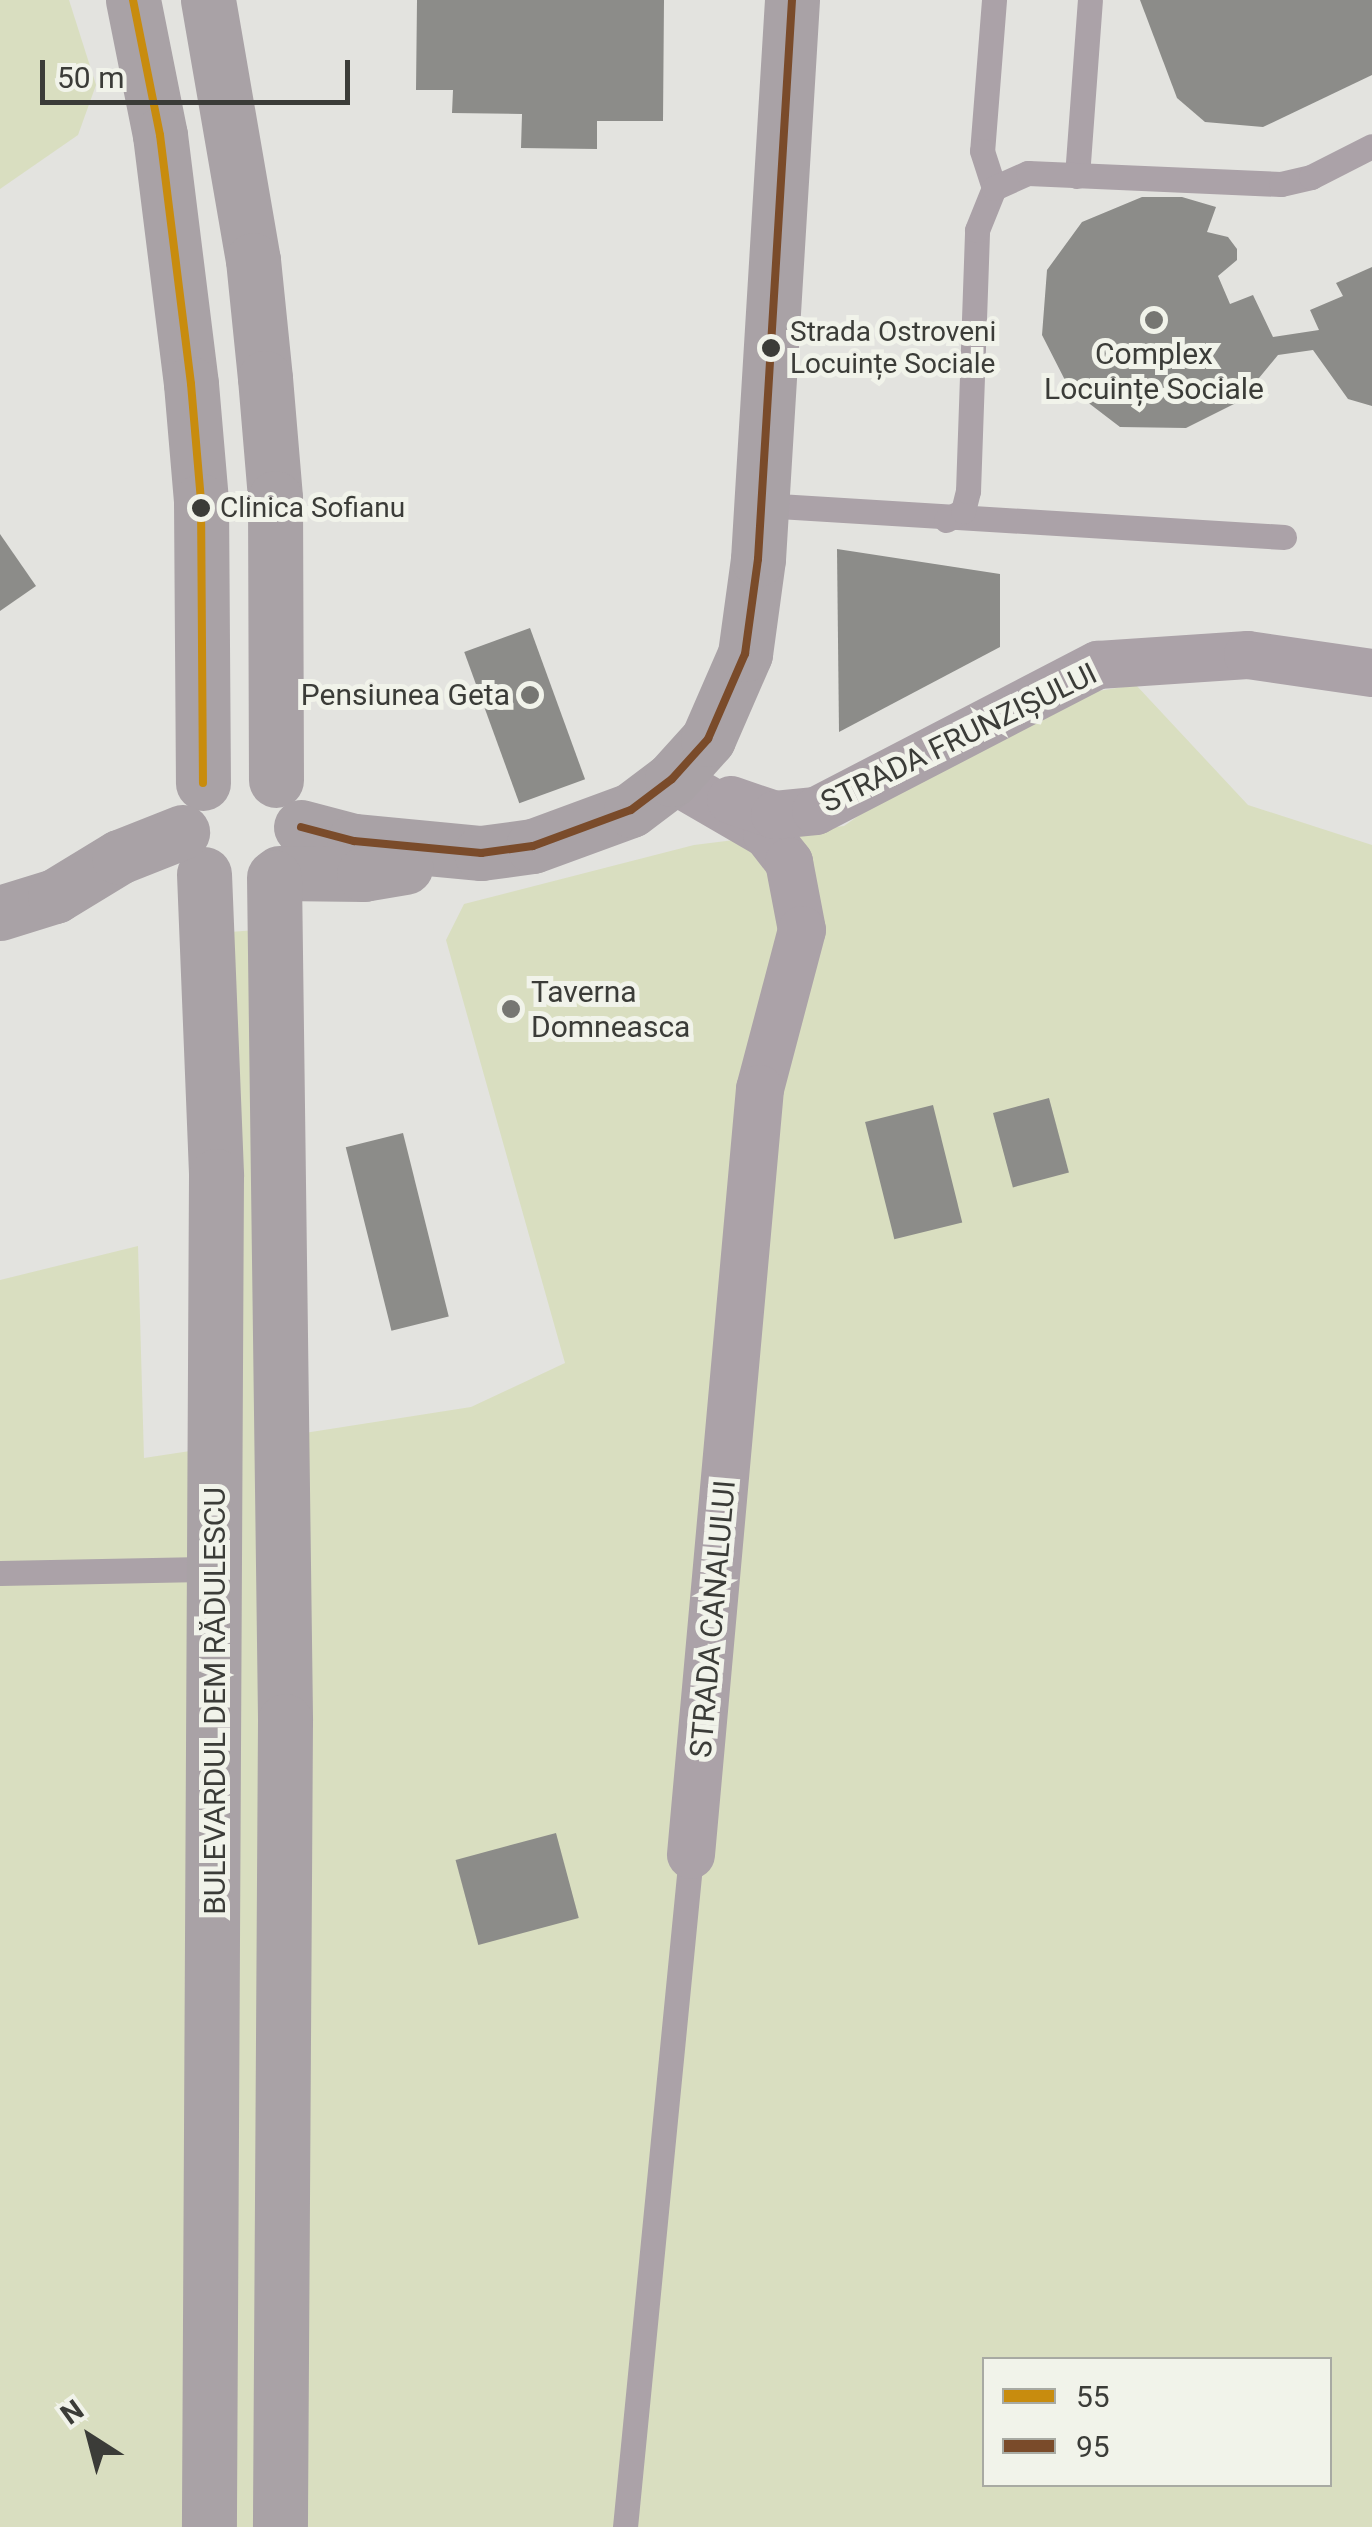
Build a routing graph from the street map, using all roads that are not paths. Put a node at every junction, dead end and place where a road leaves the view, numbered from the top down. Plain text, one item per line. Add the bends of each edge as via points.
1 (134, 0) edge
2 (208, 0) edge
3 (792, 0) edge
4 (994, 0) edge
5 (1090, 0) edge
6 (1372, 146) edge
7 (1076, 176) junction
8 (994, 188) junction
9 (762, 506) junction
10 (946, 520) junction
11 (1284, 537) dead end
12 (1372, 673) edge
13 (672, 779) junction
14 (282, 839) junction
15 (197, 840) junction
16 (0, 913) edge
17 (216, 1569) junction
18 (0, 1574) edge
19 (691, 1854) joint
20 (209, 2527) edge
21 (280, 2527) edge
22 (625, 2527) edge

1 - 15 main road, BULEVARDUL DEM RĂDULESCU via 160,135 201,501
2 - 14 main road via 253,260 267,395 276,498
3 - 9 main road
4 - 8 lane via 982,151
5 - 7 lane
6 - 7 lane via 1311,177 1250,188
7 - 8 lane via 1028,173
8 - 10 lane via 976,230 968,491 964,511
9 - 10 lane
9 - 13 main road via 739,670 708,739
10 - 11 lane
12 - 13 street, STRADA FRUNZIȘULUI via 1248,655 1098,665 816,811 775,816
13 - 14 main road via 590,830 364,874
13 - 19 street, STRADA CANALULUI via 768,834 789,862 802,930 760,1089
14 - 15 main road via 239,887
14 - 15 main road via 231,770
14 - 21 main road
15 - 16 main road via 143,874
15 - 17 main road, BULEVARDUL DEM RĂDULESCU via 216,1176
17 - 18 lane
17 - 20 main road, BULEVARDUL DEM RĂDULESCU
19 - 22 lane, STRADA CANALULUI

